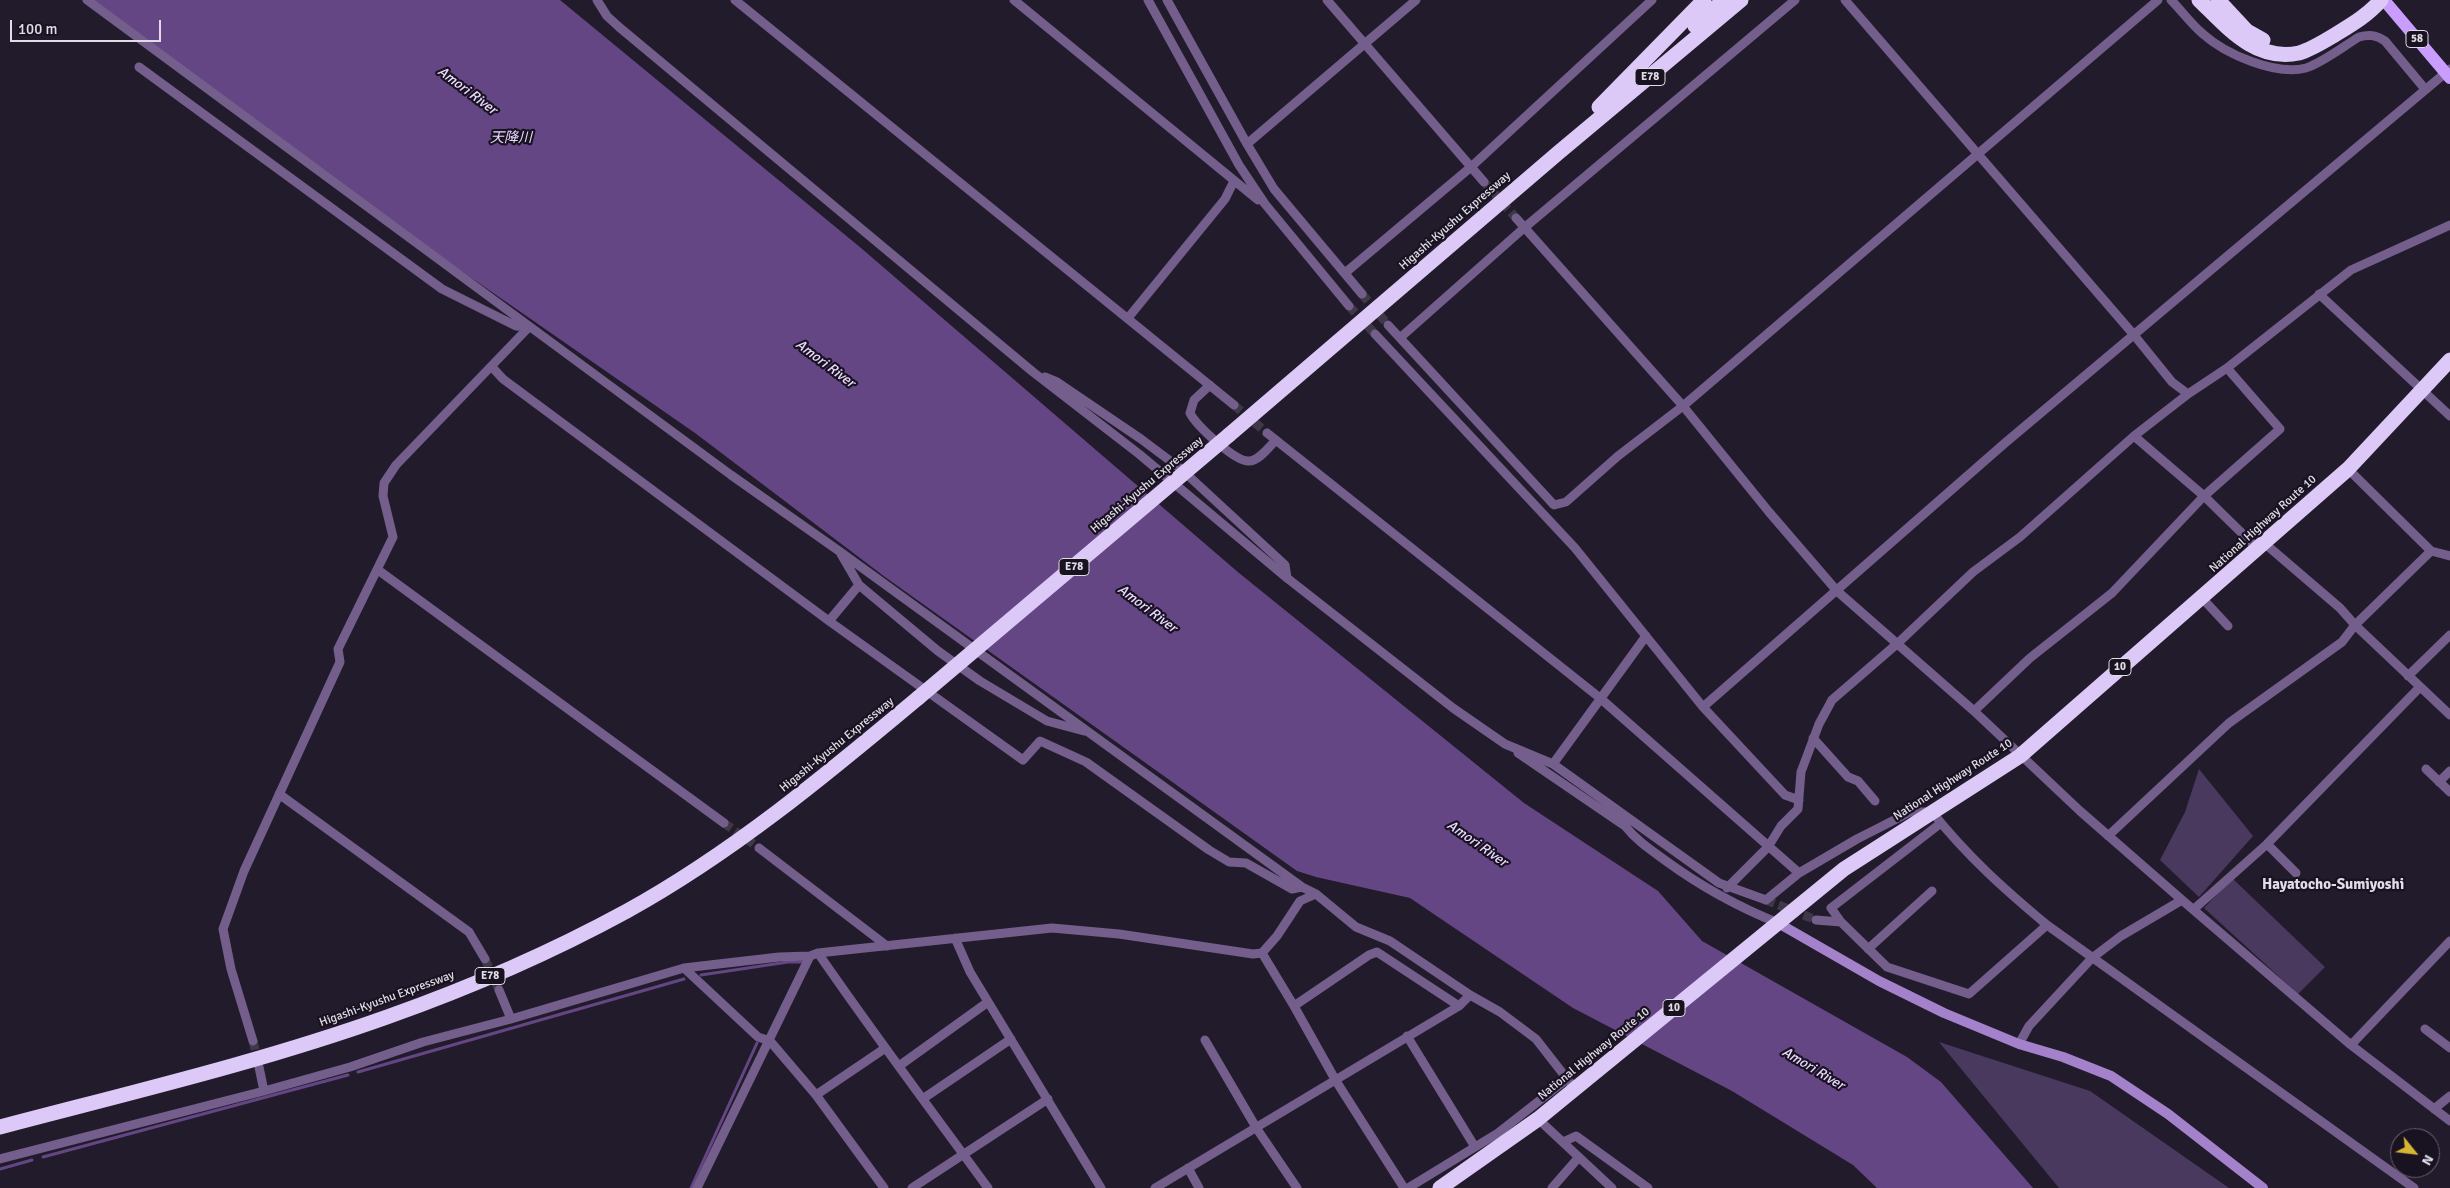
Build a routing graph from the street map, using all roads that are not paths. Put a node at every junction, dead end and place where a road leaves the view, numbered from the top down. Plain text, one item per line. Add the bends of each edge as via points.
1 (87, 0) edge
2 (597, 0) edge
3 (735, 0) edge
4 (1014, 0) edge
5 (1148, 0) edge
6 (1167, 0) edge
7 (1327, 0) edge
8 (1416, 0) edge
9 (1652, 0) edge
10 (1704, 0) edge
11 (1724, 0) edge
12 (1741, 0) edge
13 (1748, 0) edge
14 (1796, 0) edge
15 (1845, 0) edge
16 (2158, 0) edge
17 (2171, 0) edge
18 (2200, 0) edge
19 (2218, 0) edge
20 (2381, 0) edge
21 (1717, 21) junction
22 (1365, 44) junction
23 (139, 67) dead end
24 (2448, 73) edge
25 (2426, 89) junction
26 (1247, 144) junction
27 (1558, 152) junction
28 (1977, 154) junction
29 (1471, 167) junction
30 (1234, 181) junction
31 (1484, 182) tunnel mouth
32 (1265, 204) junction
33 (1516, 218) tunnel mouth
34 (2450, 225) edge
35 (1524, 228) junction
36 (1468, 229) junction
37 (1344, 273) junction
38 (1362, 294) tunnel mouth
39 (2319, 294) junction
40 (1349, 306) tunnel mouth
41 (1128, 318) junction
42 (529, 326) junction
43 (2134, 335) junction
44 (1401, 337) junction
45 (2450, 360) edge
46 (492, 367) junction
47 (2228, 368) junction
48 (1033, 372) junction
49 (1210, 385) junction
50 (2422, 390) junction
51 (2188, 394) junction
52 (1234, 405) tunnel mouth
53 (1683, 406) junction
54 (2450, 416) edge
55 (1267, 433) tunnel mouth
56 (2134, 436) junction
57 (1276, 440) junction
58 (2348, 468) junction
59 (2204, 496) junction
60 (2260, 545) junction
61 (839, 551) junction
62 (2431, 551) junction
63 (2450, 556) edge
64 (378, 570) junction
65 (1287, 578) junction
66 (859, 584) junction
67 (1837, 591) junction
68 (2202, 598) junction
69 (829, 621) junction
70 (2228, 626) dead end
71 (2355, 626) junction
72 (1646, 636) junction
73 (2450, 636) edge
74 (1898, 643) junction
75 (2408, 676) junction
76 (2420, 687) junction
77 (1600, 698) junction
78 (1703, 706) junction
79 (1974, 711) junction
80 (2450, 714) edge
81 (1092, 733) junction
82 (1813, 738) junction
83 (1506, 744) junction
84 (2020, 756) junction
85 (1553, 764) junction
86 (2426, 769) dead end
87 (2450, 771) edge
88 (2439, 782) junction
89 (2450, 792) edge
90 (279, 794) junction
91 (1799, 800) junction
92 (1875, 801) dead end
93 (1936, 818) junction
94 (724, 823) tunnel mouth
95 (2108, 836) junction
96 (2267, 844) junction
97 (1768, 847) junction
98 (759, 848) tunnel mouth
99 (1694, 865) junction
100 (1799, 873) junction
101 (2296, 873) dead end
102 (1302, 887) junction
103 (1727, 888) junction
104 (1932, 890) dead end
105 (1711, 892) junction
106 (1316, 894) junction
107 (2182, 900) junction
108 (2194, 909) junction
109 (1816, 920) tunnel mouth
110 (1841, 922) junction
111 (1778, 923) junction
112 (2048, 925) junction
113 (955, 938) junction
114 (2450, 941) edge
115 (887, 946) junction
116 (1868, 949) junction
117 (1262, 953) junction
118 (814, 955) junction
119 (2092, 958) junction
120 (484, 959) tunnel mouth
121 (1887, 967) junction
122 (684, 968) junction
123 (1879, 981) junction
124 (499, 990) tunnel mouth
125 (1470, 995) junction
126 (988, 1002) junction
127 (1294, 1006) junction
128 (1459, 1006) junction
129 (511, 1019) junction
130 (2425, 1029) dead end
131 (1407, 1036) junction
132 (1012, 1039) junction
133 (1205, 1040) dead end
134 (253, 1041) tunnel mouth
135 (770, 1041) junction
136 (2019, 1044) junction
137 (2352, 1045) junction
138 (2450, 1048) edge
139 (884, 1049) junction
140 (259, 1066) tunnel mouth
141 (899, 1066) junction
142 (1336, 1081) junction
143 (1571, 1084) junction
144 (264, 1091) junction
145 (816, 1094) junction
146 (2450, 1096) edge
147 (924, 1098) junction
148 (1048, 1099) junction
149 (2434, 1109) junction
150 (1538, 1119) junction
151 (2450, 1120) edge
152 (0, 1127) edge
153 (1257, 1129) junction
154 (1564, 1142) junction
155 (1475, 1147) junction
156 (962, 1154) junction
157 (1579, 1157) junction
158 (0, 1159) edge
159 (1188, 1168) junction
160 (696, 1188) edge
161 (884, 1188) edge
162 (912, 1188) edge
163 (988, 1188) edge
164 (1101, 1188) edge
165 (1156, 1188) edge
166 (1200, 1188) edge
167 (1297, 1188) edge
168 (1404, 1188) edge
169 (1408, 1188) edge
170 (1440, 1188) edge
171 (1552, 1188) edge
172 (1612, 1188) edge
173 (1648, 1188) edge
174 (2264, 1188) edge
175 (2414, 1188) edge

1 - 42 street
2 - 48 street via 618,26
3 - 41 street
4 - 30 street
5 - 32 street via 1239,165
6 - 26 street
7 - 22 street
8 - 22 street
9 - 29 street
10 - 36 highway via 1622,85
11 - 27 highway, Higashi-Kyushu Expressway / E78
12 - 21 highway, Higashi-Kyushu Expressway / E78
13 - 21 highway
14 - 35 street
15 - 28 street
16 - 28 street
17 - 25 street via 2207,38 2273,68 2308,67 2359,37 2379,37
18 - 20 highway via 2236,36 2261,51 2278,54 2300,53 2322,42 2369,14
19 - 20 highway via 2247,31 2267,42 2292,45 2344,21 2362,5
20 - 24 main road, 58
21 - 27 highway, Higashi-Kyushu Expressway / E78
22 - 26 street
22 - 29 street
23 - 42 street via 442,289 516,326
24 - 25 street
25 - 43 street
26 - 37 street via 1274,189
27 - 36 highway, Higashi-Kyushu Expressway / E78
28 - 43 street
28 - 53 street
29 - 31 street
29 - 37 street
30 - 32 street
30 - 41 street via 1225,199
32 - 40 street
33 - 35 street
34 - 39 street via 2351,270
35 - 44 street
35 - 53 street
36 - 152 highway, Higashi-Kyushu Expressway / E78, bridge via 918,698 784,806 692,871 629,910 517,965 387,1018 235,1064
37 - 38 street
39 - 47 street
39 - 50 street
41 - 49 street
42 - 46 street
42 - 61 street via 731,476
43 - 51 street via 2172,382
43 - 67 street
44 - 53 street via 1554,505 1566,502 1618,456
44 - 72 street via 1389,326 1376,336 1575,548
45 - 50 highway, National Highway Route 10 / 10
46 - 64 street via 396,465 384,483 383,496 393,537
46 - 69 street via 503,379
47 - 51 street
47 - 59 street via 2280,429
48 - 65 street via 1139,454
48 - 65 street via 1057,382 1181,469 1285,565
49 - 52 street
49 - 57 street via 1194,400 1190,413 1195,422 1216,440 1240,459 1249,461 1258,458
50 - 54 street
50 - 58 highway, National Highway Route 10 / 10
51 - 56 street
53 - 67 street
55 - 57 street
56 - 59 street
56 - 74 street via 2020,537 1973,572
57 - 77 street
58 - 60 highway, National Highway Route 10 / 10
58 - 62 street
59 - 60 street
59 - 79 street via 2112,593 2030,658
60 - 68 highway, National Highway Route 10 / 10
60 - 71 street via 2340,608
61 - 66 street
61 - 81 street
62 - 63 street
62 - 71 street
64 - 90 street via 338,649 340,662
64 - 94 street
65 - 83 street via 1453,708
66 - 69 street
66 - 81 street via 938,651 980,681 1048,721
67 - 74 street
67 - 78 street
68 - 70 street
68 - 84 highway, National Highway Route 10 / 10
69 - 102 street via 1023,760 1040,741 1078,758 1229,862 1246,863 1292,889
71 - 75 street
71 - 95 street via 2342,642 2229,723
72 - 77 street
72 - 78 street
73 - 75 street
74 - 79 street
74 - 82 street via 1832,700
75 - 76 street
76 - 80 street
76 - 96 street
77 - 85 street
77 - 97 street
78 - 91 street via 1785,795
79 - 84 street
81 - 102 street
82 - 91 street via 1801,772
82 - 92 street
83 - 85 street
83 - 105 street via 1625,826 1636,839
84 - 93 highway, National Highway Route 10 / 10
84 - 95 street
85 - 99 street
86 - 88 street
87 - 88 street
88 - 89 street
90 - 120 street via 469,932
90 - 134 street via 244,872 224,929 231,969
91 - 97 street via 1798,809
93 - 100 street via 1910,812
93 - 110 street via 1831,908
93 - 111 highway, National Highway Route 10 / 10 via 1844,869
93 - 112 street via 1992,878
95 - 107 street
96 - 101 street
96 - 108 street
97 - 100 street
97 - 103 street
98 - 115 street
99 - 103 street
99 - 105 street
100 - 103 street via 1766,900
102 - 106 street
104 - 116 street
105 - 111 street
106 - 117 street via 1300,901
106 - 125 street via 1356,927 1390,941
107 - 108 street
107 - 119 street via 2121,936
108 - 137 street
109 - 110 street
110 - 116 street
111 - 123 street
111 - 143 highway, National Highway Route 10 / 10 via 1588,1079
112 - 119 street
112 - 121 street via 1968,994
113 - 115 street
113 - 117 street via 1052,928
113 - 126 street
114 - 137 street
115 - 118 street
116 - 121 street
117 - 127 street
118 - 122 street
118 - 135 street
118 - 139 street
119 - 136 street via 2029,1026
119 - 175 street
121 - 123 street
122 - 129 street
122 - 135 street via 758,1037
123 - 136 street via 1976,1028
124 - 129 street
125 - 128 street
125 - 143 street via 1536,1039
126 - 132 street
126 - 141 street
127 - 128 street via 1377,952
127 - 142 street
128 - 131 street
129 - 144 street via 423,1042
130 - 138 street
131 - 142 street
131 - 155 street
132 - 147 street
132 - 148 street
133 - 153 street
135 - 145 street
135 - 160 street
136 - 174 street via 2111,1076 2168,1114
137 - 149 street
139 - 141 street
139 - 145 street
140 - 144 street
141 - 147 street
142 - 153 street
142 - 168 street
143 - 150 highway, National Highway Route 10 / 10
143 - 155 street
144 - 158 street
145 - 161 street
146 - 149 street
147 - 156 street
148 - 156 street
148 - 164 street
149 - 151 street
150 - 154 street
150 - 170 highway, National Highway Route 10 / 10
153 - 159 street
153 - 167 street
154 - 157 street
154 - 173 street via 1576,1136
155 - 169 street
156 - 162 street
156 - 163 street
157 - 171 street
157 - 172 street
159 - 165 street
159 - 166 street

